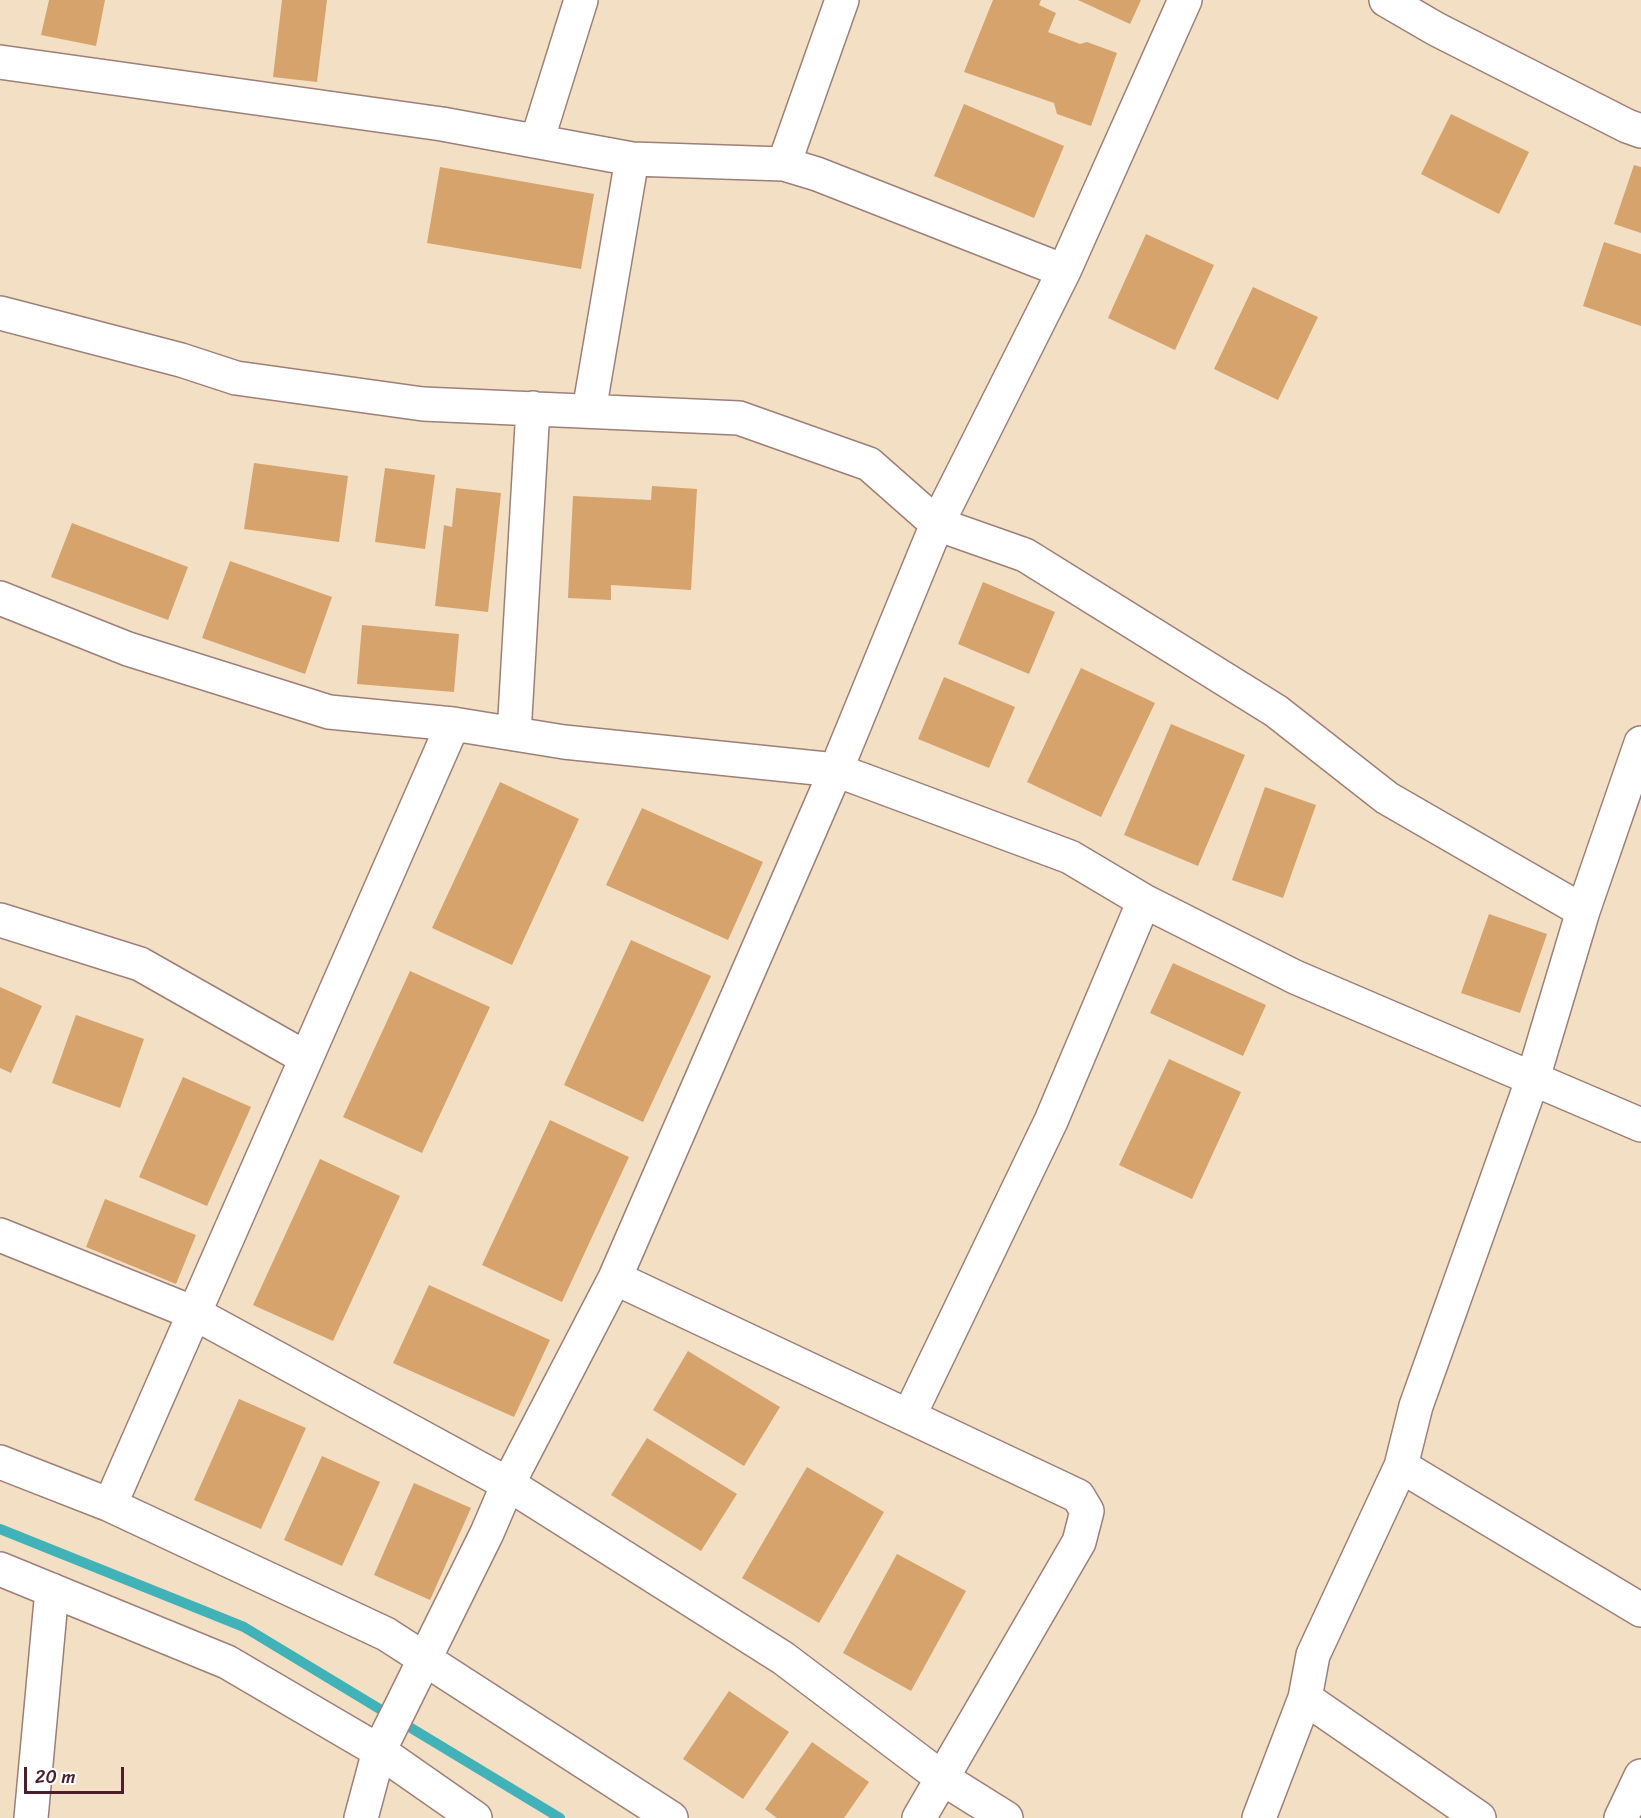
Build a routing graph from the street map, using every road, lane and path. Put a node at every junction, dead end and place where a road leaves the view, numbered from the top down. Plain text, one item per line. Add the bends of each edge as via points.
1 (581, 0) edge
2 (842, 0) edge
3 (1185, 0) edge
4 (1386, 0) edge
5 (0, 62) edge
6 (1641, 130) edge
7 (537, 141) junction
8 (632, 159) junction
9 (784, 164) junction
10 (1064, 271) junction
11 (0, 313) edge
12 (533, 408) junction
13 (589, 411) junction
14 (937, 524) junction
15 (0, 598) edge
16 (453, 724) junction
17 (514, 734) junction
18 (1641, 743) edge
19 (836, 770) junction
20 (1144, 901) junction
21 (1583, 911) junction
22 (0, 920) edge
23 (306, 1058) junction
24 (1533, 1078) junction
25 (1641, 1125) edge
26 (0, 1235) edge
27 (615, 1278) junction
28 (194, 1313) junction
29 (909, 1416) junction
30 (0, 1462) edge
31 (1401, 1466) junction
32 (508, 1484) junction
33 (110, 1505) junction
34 (0, 1569) edge
35 (52, 1590) junction
36 (1641, 1610) edge
37 (424, 1658) junction
38 (1305, 1698) junction
39 (379, 1750) junction
40 (1641, 1776) edge
41 (942, 1778) junction
42 (31, 1818) edge
43 (361, 1818) edge
44 (475, 1818) edge
45 (671, 1818) edge
46 (919, 1818) edge
47 (1006, 1818) edge
48 (1258, 1818) edge
49 (1479, 1818) edge
50 (1621, 1818) edge

1 - 7 street
2 - 9 street
3 - 10 street
4 - 6 street
5 - 7 street
7 - 8 street
8 - 9 street
8 - 13 street
9 - 10 street
10 - 14 street
11 - 12 street via 236,378 423,404
12 - 13 street
12 - 17 street
13 - 14 street via 739,418 869,464
14 - 19 street
14 - 21 street via 1025,555 1276,711 1387,798
15 - 16 street via 128,649 329,712
16 - 17 street
16 - 23 street
17 - 19 street
18 - 21 street
19 - 20 street via 1070,857
19 - 27 street
20 - 24 street via 1295,977
20 - 29 street via 1051,1120
21 - 24 street
22 - 23 street via 140,964
23 - 28 street
24 - 25 street
24 - 31 street via 1416,1406
26 - 28 street
27 - 29 street
27 - 32 street
28 - 32 street
28 - 33 street
29 - 41 street via 1078,1496 1087,1511 1079,1542
30 - 33 street
31 - 36 street
31 - 38 street via 1313,1655
32 - 37 street
32 - 41 street via 783,1658
33 - 37 street via 386,1635
34 - 35 street
35 - 39 street via 227,1662
35 - 42 street
37 - 39 street
37 - 45 street
38 - 48 street
38 - 49 street
39 - 43 street
39 - 44 street
40 - 50 street
41 - 46 street
41 - 47 street

